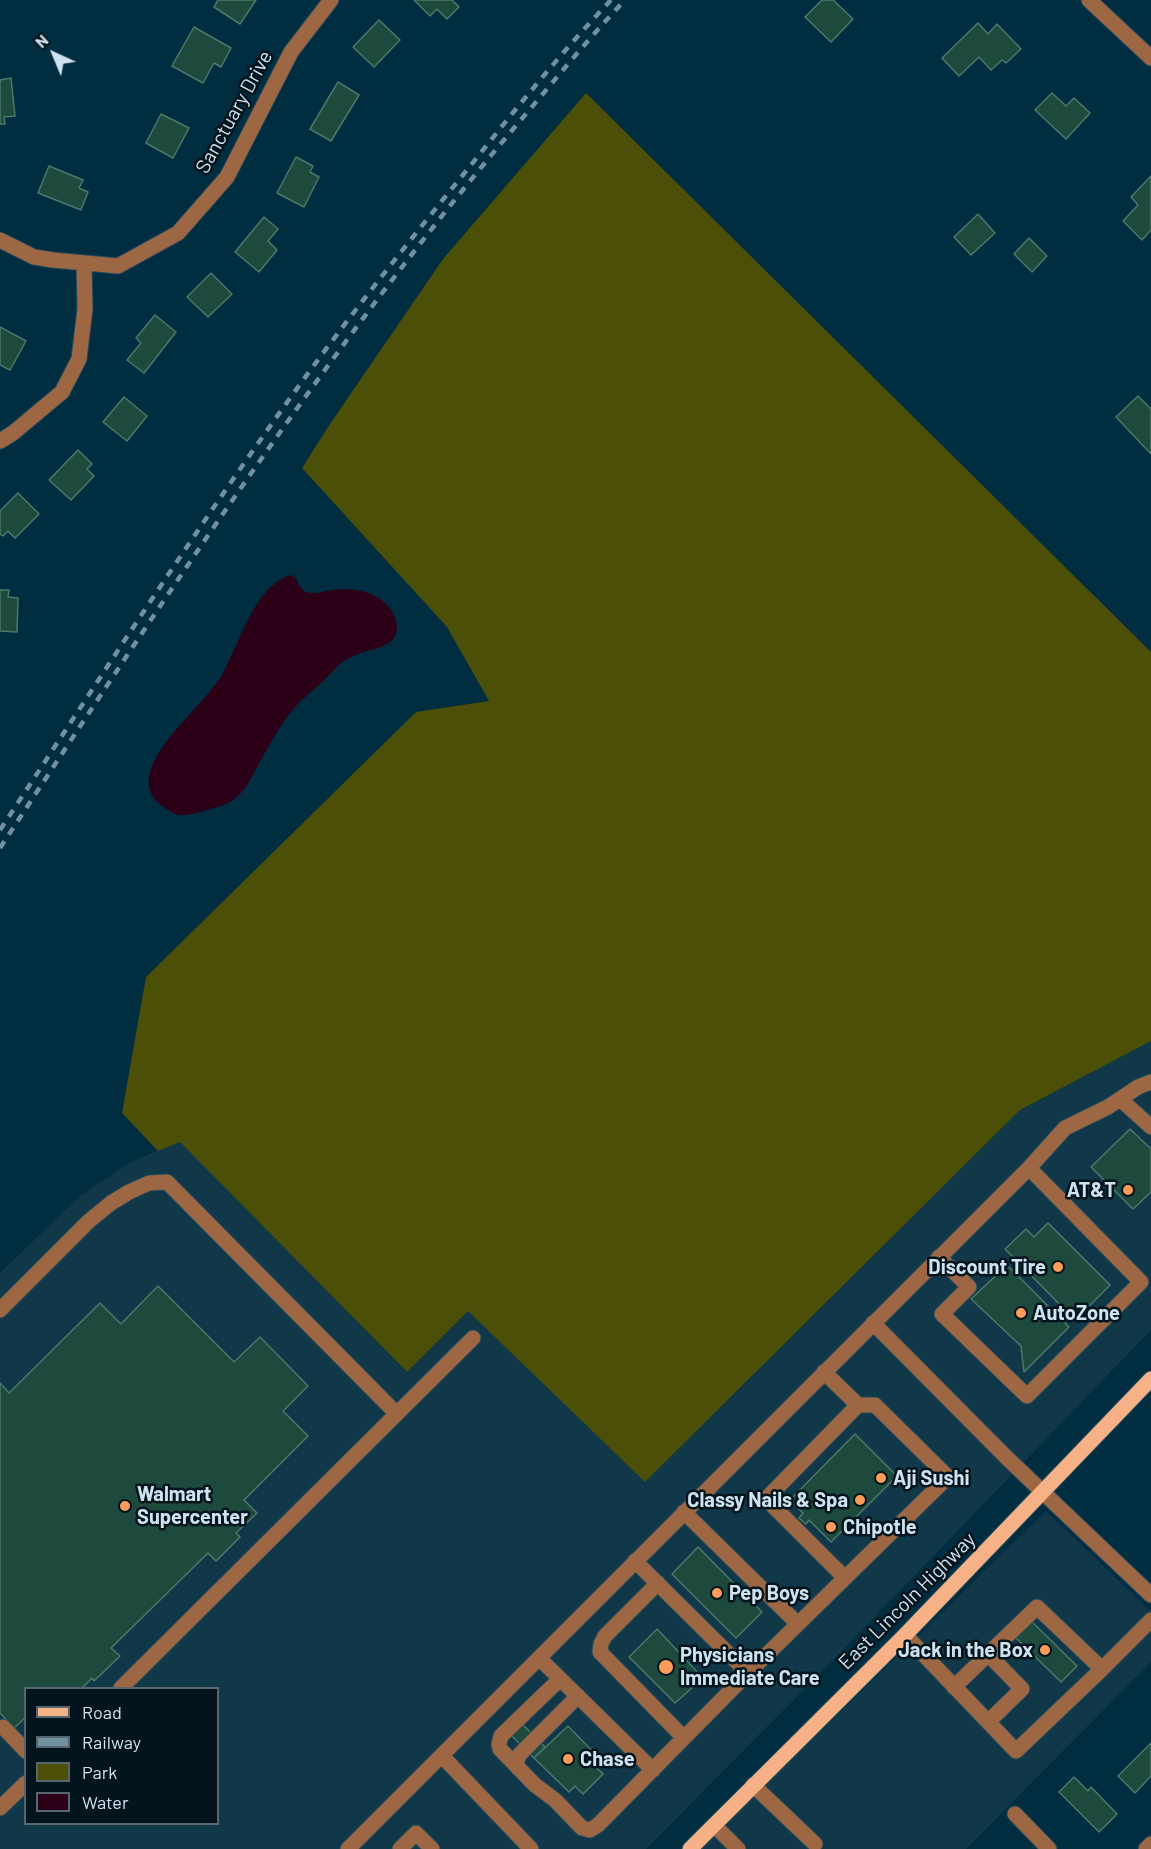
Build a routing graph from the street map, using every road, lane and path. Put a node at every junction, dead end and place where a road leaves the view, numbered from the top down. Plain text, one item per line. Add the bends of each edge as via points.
1 (331, 0) edge
2 (1089, 0) edge
3 (1151, 58) edge
4 (0, 240) edge
5 (84, 263) junction
6 (0, 441) edge
7 (1151, 1082) edge
8 (1120, 1099) junction
9 (1151, 1127) edge
10 (1029, 1168) junction
11 (939, 1257) junction
12 (0, 1310) edge
13 (873, 1323) junction
14 (473, 1338) dead end
15 (824, 1372) junction
16 (1151, 1379) edge
17 (858, 1405) junction
18 (397, 1414) junction
19 (1043, 1491) junction
20 (684, 1512) junction
21 (636, 1561) junction
22 (845, 1578) junction
23 (658, 1583) junction
24 (1151, 1595) edge
25 (1031, 1612) junction
26 (1151, 1620) edge
27 (798, 1624) junction
28 (1047, 1627) dead end
29 (905, 1635) junction
30 (1059, 1638) dead end
31 (988, 1654) junction
32 (1088, 1655) junction
33 (539, 1658) junction
34 (1102, 1669) junction
35 (748, 1673) junction
36 (123, 1687) edge
37 (954, 1687) junction
38 (572, 1690) junction
39 (988, 1722) junction
40 (3, 1727) dead end
41 (684, 1738) junction
42 (24, 1749) edge
43 (442, 1756) junction
44 (516, 1765) junction
45 (653, 1770) junction
46 (24, 1785) edge
47 (753, 1785) junction
48 (0, 1808) edge
49 (1015, 1814) dead end
50 (714, 1825) junction
51 (815, 1844) dead end
52 (1151, 1844) edge
53 (348, 1849) edge
54 (400, 1849) edge
55 (432, 1849) edge
56 (531, 1849) edge
57 (690, 1849) edge
58 (738, 1849) edge
59 (1049, 1849) edge
60 (1146, 1849) edge

1 - 5 street, Sanctuary Drive via 291,52 227,177 178,233 118,266
2 - 3 street
4 - 5 street, Sanctuary Drive via 34,257
5 - 6 street via 85,309 79,359 62,392
7 - 8 street
8 - 9 street
8 - 10 street via 1065,1128
10 - 11 street
10 - 11 street via 1141,1282 1027,1396 942,1314 969,1287
11 - 13 street
12 - 18 street via 88,1221 111,1203 149,1183 167,1182
13 - 15 street
13 - 19 street
14 - 18 street
15 - 17 street
15 - 20 street
16 - 19 main road, East Lincoln Highway
17 - 22 street via 765,1499
17 - 22 street via 875,1405 948,1477
18 - 36 street
19 - 24 street
19 - 29 main road, East Lincoln Highway
20 - 21 street
20 - 27 street
21 - 23 street
21 - 33 street
22 - 27 street
23 - 35 street
23 - 41 street via 605,1636 600,1652
25 - 28 street
25 - 31 street
25 - 32 street via 1037,1607
26 - 34 street
27 - 35 street
29 - 37 street
29 - 47 main road, East Lincoln Highway
30 - 32 street via 1071,1649
31 - 37 street
31 - 39 street via 1022,1689
32 - 34 street
33 - 38 street
33 - 43 street
34 - 39 street via 1016,1751
35 - 41 street
37 - 39 street
38 - 44 street via 520,1754
38 - 44 street via 501,1736 500,1749
38 - 45 street
40 - 42 street
41 - 45 street
43 - 53 street
43 - 56 street
44 - 45 street via 582,1828 590,1830
46 - 48 street
47 - 50 main road, East Lincoln Highway
47 - 51 street
49 - 59 street
50 - 57 main road, East Lincoln Highway
50 - 58 street
52 - 60 street
54 - 55 street via 416,1833

